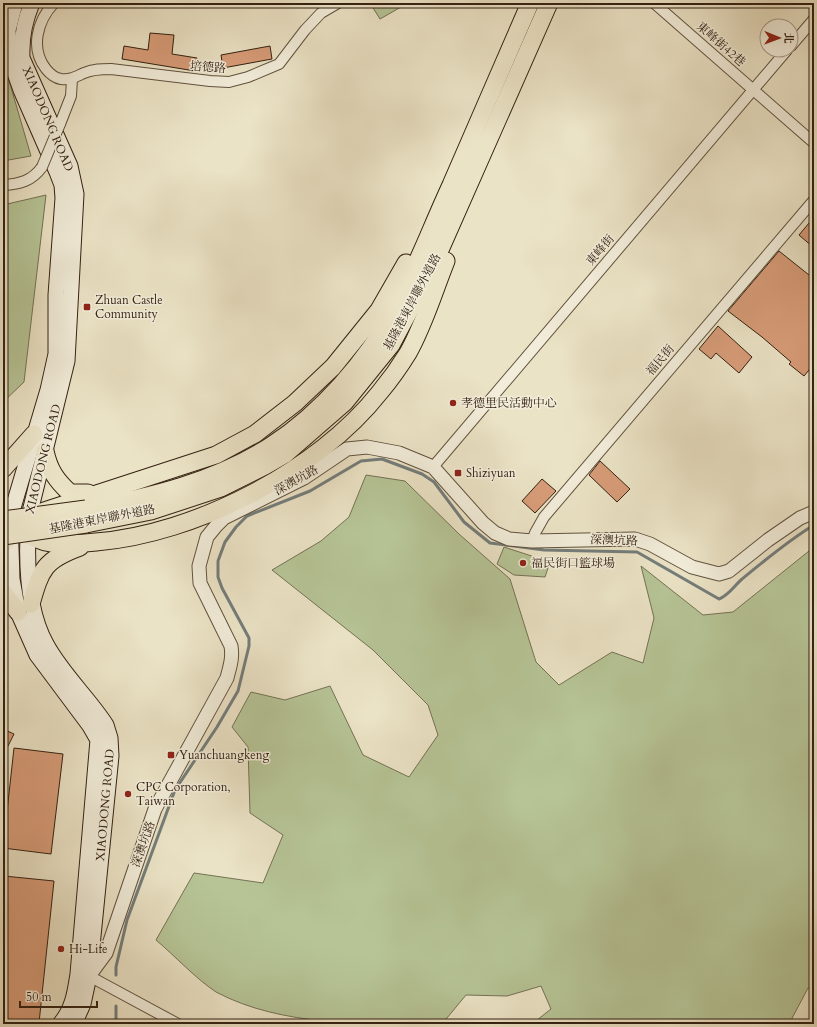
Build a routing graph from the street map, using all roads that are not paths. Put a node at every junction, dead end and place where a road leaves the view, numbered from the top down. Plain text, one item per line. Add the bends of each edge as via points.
1 (15, 3) edge
2 (32, 3) edge
3 (54, 3) edge
4 (338, 3) edge
5 (530, 3) edge
6 (549, 3) edge
7 (654, 3) edge
8 (814, 19) edge
9 (799, 37) edge
10 (780, 58) edge
11 (72, 79) junction
12 (753, 89) junction
13 (814, 143) edge
14 (3, 185) edge
15 (454, 198) junction
16 (814, 200) edge
17 (34, 434) junction
18 (45, 452) junction
19 (433, 467) junction
20 (3, 469) edge
21 (116, 487) junction
22 (814, 512) edge
23 (12, 528) edge
24 (119, 540) junction
25 (532, 541) junction
26 (3, 592) edge
27 (25, 608) junction
28 (84, 975) junction
29 (60, 1024) edge
30 (74, 1024) edge
31 (178, 1024) edge

1 - 17 main road, XIAODONG ROAD via 8,30 10,58 21,90 58,172 63,198 56,295 56,354
2 - 18 main road, XIAODONG ROAD via 21,40 22,58 70,166 76,194 67,361
3 - 11 street via 46,11 39,27 36,51 49,73 59,79
4 - 11 street, 培德路 via 321,13 279,64 248,78 229,82 210,81 127,70 99,69
5 - 15 highway, 基隆港東岸聯外道路
6 - 15 highway, 基隆港東岸聯外道路
7 - 12 street, 東峰街42巷
8 - 9 street
10 - 12 street, 東峰街
11 - 14 street, bridge via 71,96 42,167 36,176 27,181
12 - 13 street, 東峰街42巷
12 - 19 street, 東峰街
15 - 21 highway via 379,310 333,367 296,403 260,430 216,455
15 - 23 highway, 基隆港東岸聯外道路, bridge via 432,268 391,345 345,402 284,454 221,488 86,517
15 - 24 highway via 446,260 408,353 380,393 344,430 302,464 224,508 183,524
16 - 25 street, 福民街 via 549,512
17 - 20 highway
17 - 23 main road, XIAODONG ROAD
18 - 21 highway via 56,479 70,493 93,493
18 - 23 main road, XIAODONG ROAD via 37,477
19 - 25 street, 深澳坑路 via 482,523 495,533 509,539
19 - 28 street, 深澳坑路 via 399,453 380,449 347,449 304,478 224,518 208,537 199,566 200,583 232,646 232,663 227,678 155,809 106,953
21 - 23 highway
22 - 25 street, 深澳坑路 via 800,518 768,540 729,571 719,574 692,567 650,544 635,539
23 - 24 highway via 54,544
23 - 27 main road, XIAODONG ROAD via 12,579
24 - 27 highway via 79,548 53,559 39,577
26 - 27 highway
27 - 28 main road, XIAODONG ROAD via 37,654 98,740
28 - 29 main road, 深澳坑路 via 73,1003
28 - 30 main road, 深澳坑路 via 83,1004
28 - 31 street

